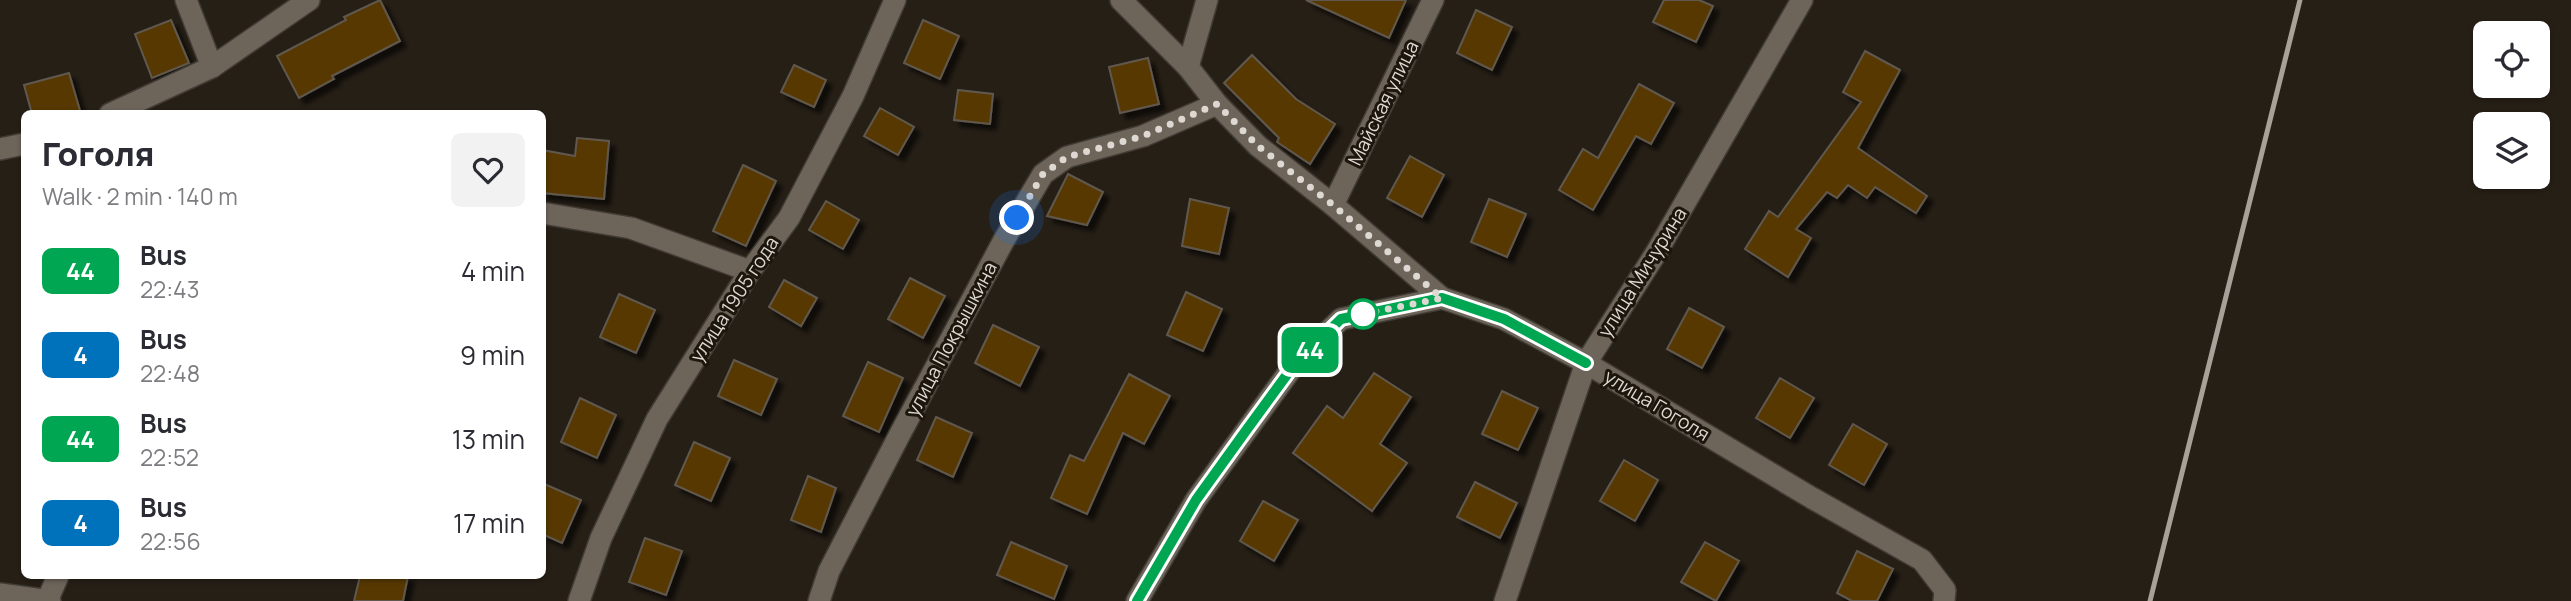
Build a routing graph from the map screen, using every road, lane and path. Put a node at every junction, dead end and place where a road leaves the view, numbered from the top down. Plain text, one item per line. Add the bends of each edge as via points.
1 (186, 0) edge
2 (309, 0) edge
3 (895, 0) edge
4 (1121, 0) edge
5 (1207, 0) edge
6 (1433, 0) edge
7 (1802, 0) edge
8 (212, 67) junction
9 (1188, 67) junction
10 (1217, 104) junction
11 (119, 110) edge
12 (21, 145) edge
13 (0, 149) edge
14 (1333, 205) junction
15 (546, 213) edge
16 (750, 271) junction
17 (1442, 298) junction
18 (1586, 363) junction
19 (57, 579) edge
20 (0, 594) edge
21 (1945, 596) edge
22 (49, 601) edge
23 (579, 601) edge
24 (819, 601) edge
25 (1137, 601) edge
26 (1505, 601) edge

1 - 8 street
2 - 8 street
3 - 16 street, улица 1905 года via 853,96 796,206
4 - 9 street, улица Гоголя
5 - 9 street
6 - 14 street, Майская улица
7 - 18 street, улица Мичурина via 1656,253
8 - 11 street
9 - 10 street, улица Гоголя
10 - 14 street, улица Гоголя via 1258,146
10 - 24 street, улица Покрышкина via 1143,136 1067,157 1043,174 900,435 829,571
12 - 13 street
14 - 17 street, улица Гоголя
15 - 16 street via 631,228
16 - 23 street, улица 1905 года via 657,419 601,538
17 - 18 street, улица Гоголя via 1504,319
17 - 25 street via 1341,319 1294,365 1196,500
18 - 21 street, улица Гоголя via 1922,560
18 - 26 street, улица Мичурина
19 - 22 street
20 - 22 street

